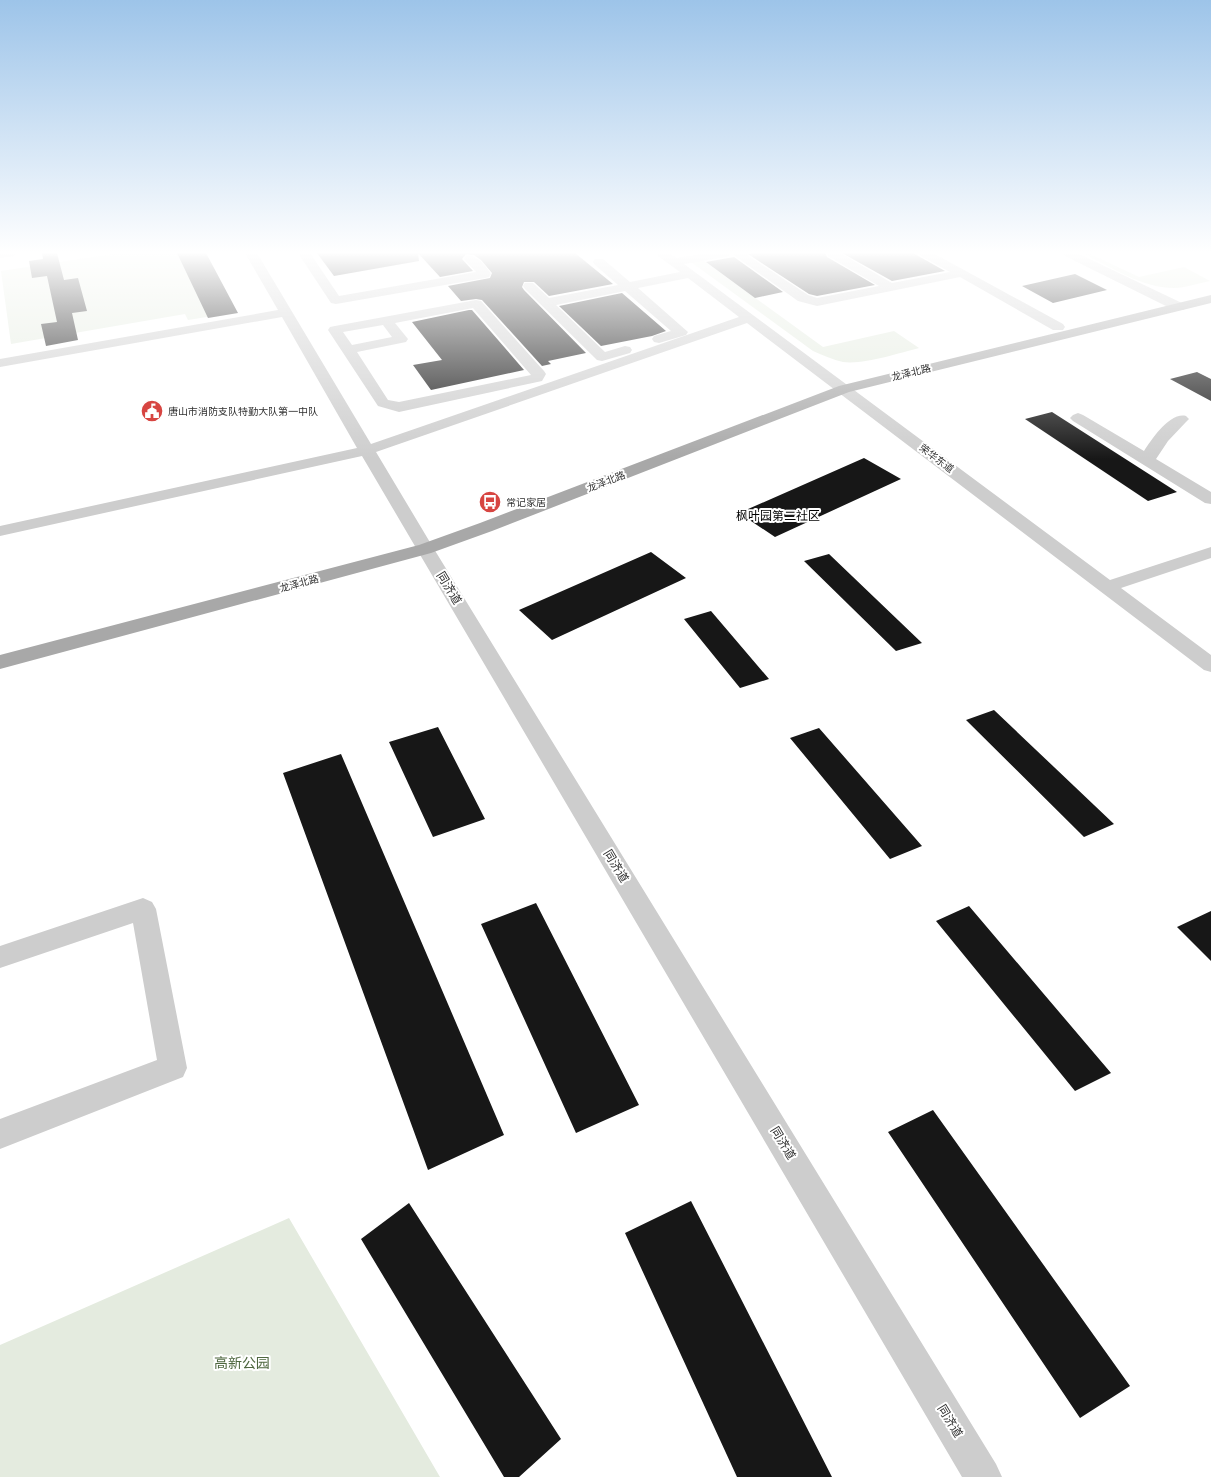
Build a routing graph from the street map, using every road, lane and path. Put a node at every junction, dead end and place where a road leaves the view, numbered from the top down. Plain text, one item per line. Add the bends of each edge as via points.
1 (230, 322) edge
2 (294, 322) edge
3 (376, 322) edge
4 (388, 322) edge
5 (492, 322) edge
6 (565, 322) edge
7 (669, 322) edge
8 (739, 322) edge
9 (755, 322) edge
10 (1049, 322) edge
11 (1083, 322) edge
12 (1099, 322) edge
13 (1058, 327) junction
14 (348, 350) junction
15 (0, 363) edge
16 (356, 363) junction
17 (332, 367) junction
18 (840, 385) junction
19 (1078, 418) dead end
20 (1181, 419) dead end
21 (368, 450) junction
22 (1147, 460) junction
23 (1211, 500) edge
24 (0, 531) edge
25 (422, 544) junction
26 (1211, 552) edge
27 (1107, 587) junction
28 (0, 648) edge
29 (0, 662) edge
30 (1211, 665) edge
31 (0, 957) edge
32 (0, 1134) edge
33 (983, 1477) edge

1 - 15 street
2 - 17 street, 同济道
3 - 14 street via 335,330
4 - 14 street via 401,339
5 - 16 street via 539,374 537,378 399,407 383,403
6 - 7 street via 602,358 681,332
8 - 21 street
9 - 18 street, 荣华东道
10 - 13 street
11 - 13 main road, 龙泽北路
12 - 18 main road, 龙泽北路
13 - 18 main road, 龙泽北路
14 - 16 street
16 - 17 street
17 - 21 street, 同济道
18 - 25 main road, 龙泽北路 via 486,527
18 - 27 street, 荣华东道
19 - 22 street
20 - 22 street via 1154,447
21 - 24 street
21 - 25 street, 同济道
22 - 23 street
25 - 28 main road, 龙泽北路
25 - 29 main road, 龙泽北路
25 - 33 street, 同济道
26 - 27 street
27 - 30 street, 荣华东道
31 - 32 street via 143,909 173,1068

